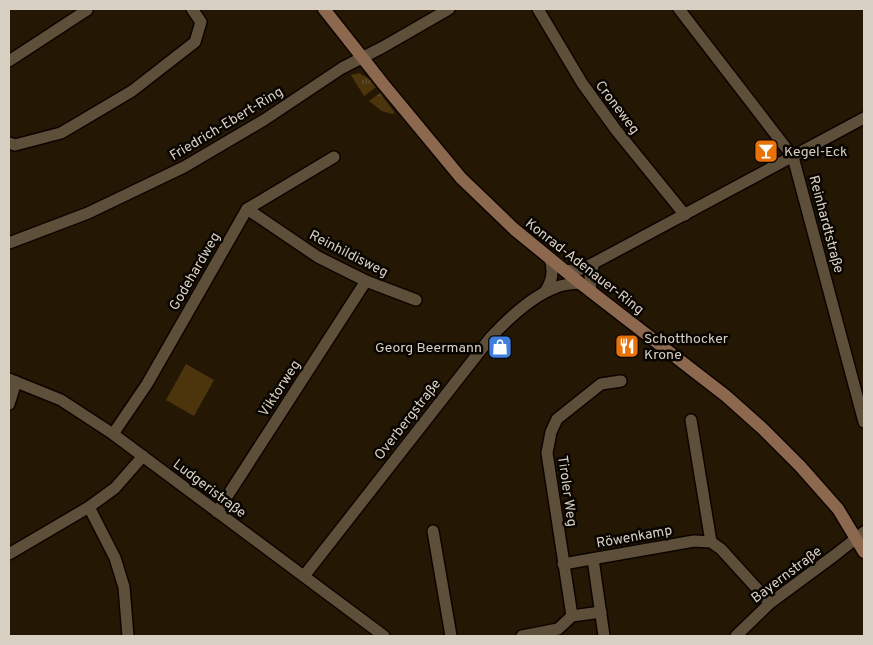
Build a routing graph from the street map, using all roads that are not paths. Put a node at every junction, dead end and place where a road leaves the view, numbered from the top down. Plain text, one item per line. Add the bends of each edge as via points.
1 (192, 9) edge
2 (324, 9) edge
3 (449, 9) edge
4 (538, 9) edge
5 (679, 9) edge
6 (87, 10) edge
7 (363, 57) junction
8 (9, 61) edge
9 (864, 118) edge
10 (9, 143) edge
11 (334, 157) dead end
12 (793, 157) junction
13 (247, 209) junction
14 (685, 215) junction
15 (9, 243) edge
16 (550, 259) junction
17 (594, 264) junction
18 (565, 271) junction
19 (366, 281) junction
20 (580, 283) junction
21 (545, 292) junction
22 (591, 292) junction
23 (416, 300) dead end
24 (12, 380) edge
25 (621, 381) dead end
26 (9, 404) edge
27 (691, 420) dead end
28 (864, 422) edge
29 (114, 434) junction
30 (143, 456) junction
31 (89, 507) junction
32 (217, 512) junction
33 (433, 531) dead end
34 (860, 535) edge
35 (711, 542) junction
36 (864, 552) edge
37 (9, 554) edge
38 (593, 559) junction
39 (563, 564) junction
40 (304, 576) junction
41 (770, 603) junction
42 (601, 612) junction
43 (572, 616) junction
44 (128, 636) edge
45 (384, 636) edge
46 (451, 636) edge
47 (522, 636) edge
48 (604, 636) edge
49 (736, 636) edge

1 - 10 street via 201,22 195,42 132,91 61,133 15,145
2 - 7 main road, Konrad-Adenauer-Ring
3 - 7 street, Friedrich-Ebert-Ring
4 - 14 street, Croneweg via 616,130
5 - 12 street, Reinhardtstraße
6 - 8 street
7 - 15 street, Friedrich-Ebert-Ring via 184,167 97,209
7 - 16 main road, Konrad-Adenauer-Ring via 461,178
9 - 12 street
11 - 13 street, Godehardweg
12 - 14 street
12 - 28 street, Reinhardtstraße
13 - 19 street, Reinhildisweg via 318,257
13 - 29 street, Godehardweg via 146,387
14 - 17 street
16 - 18 main road, Konrad-Adenauer-Ring
16 - 21 street via 553,274
17 - 18 street
17 - 22 street via 590,277
18 - 20 main road, Konrad-Adenauer-Ring
19 - 23 street, Reinhildisweg
19 - 32 street, Viktorweg
20 - 21 street, Overbergstraße via 565,284
20 - 22 main road, Konrad-Adenauer-Ring
21 - 40 street, Overbergstraße via 510,317 491,337
22 - 34 main road, Konrad-Adenauer-Ring via 726,396 763,429
24 - 26 street
24 - 29 street, Ludgeristraße via 61,400
25 - 39 street, Tiroler Weg via 601,384 557,419 551,432 547,453
27 - 35 street
29 - 30 street, Ludgeristraße
30 - 31 street via 115,488
30 - 32 street, Ludgeristraße
31 - 37 street
31 - 44 street via 115,558 124,587
32 - 40 street, Ludgeristraße
33 - 46 street
34 - 36 main road, Konrad-Adenauer-Ring
34 - 41 street, Bayernstraße
35 - 38 street, Röwenkamp via 694,541
35 - 41 street
38 - 39 street, Röwenkamp
38 - 42 street
39 - 43 street, Tiroler Weg
40 - 45 street, Ludgeristraße
41 - 49 street, Bayernstraße
42 - 43 street
42 - 48 street
43 - 47 street via 558,629

